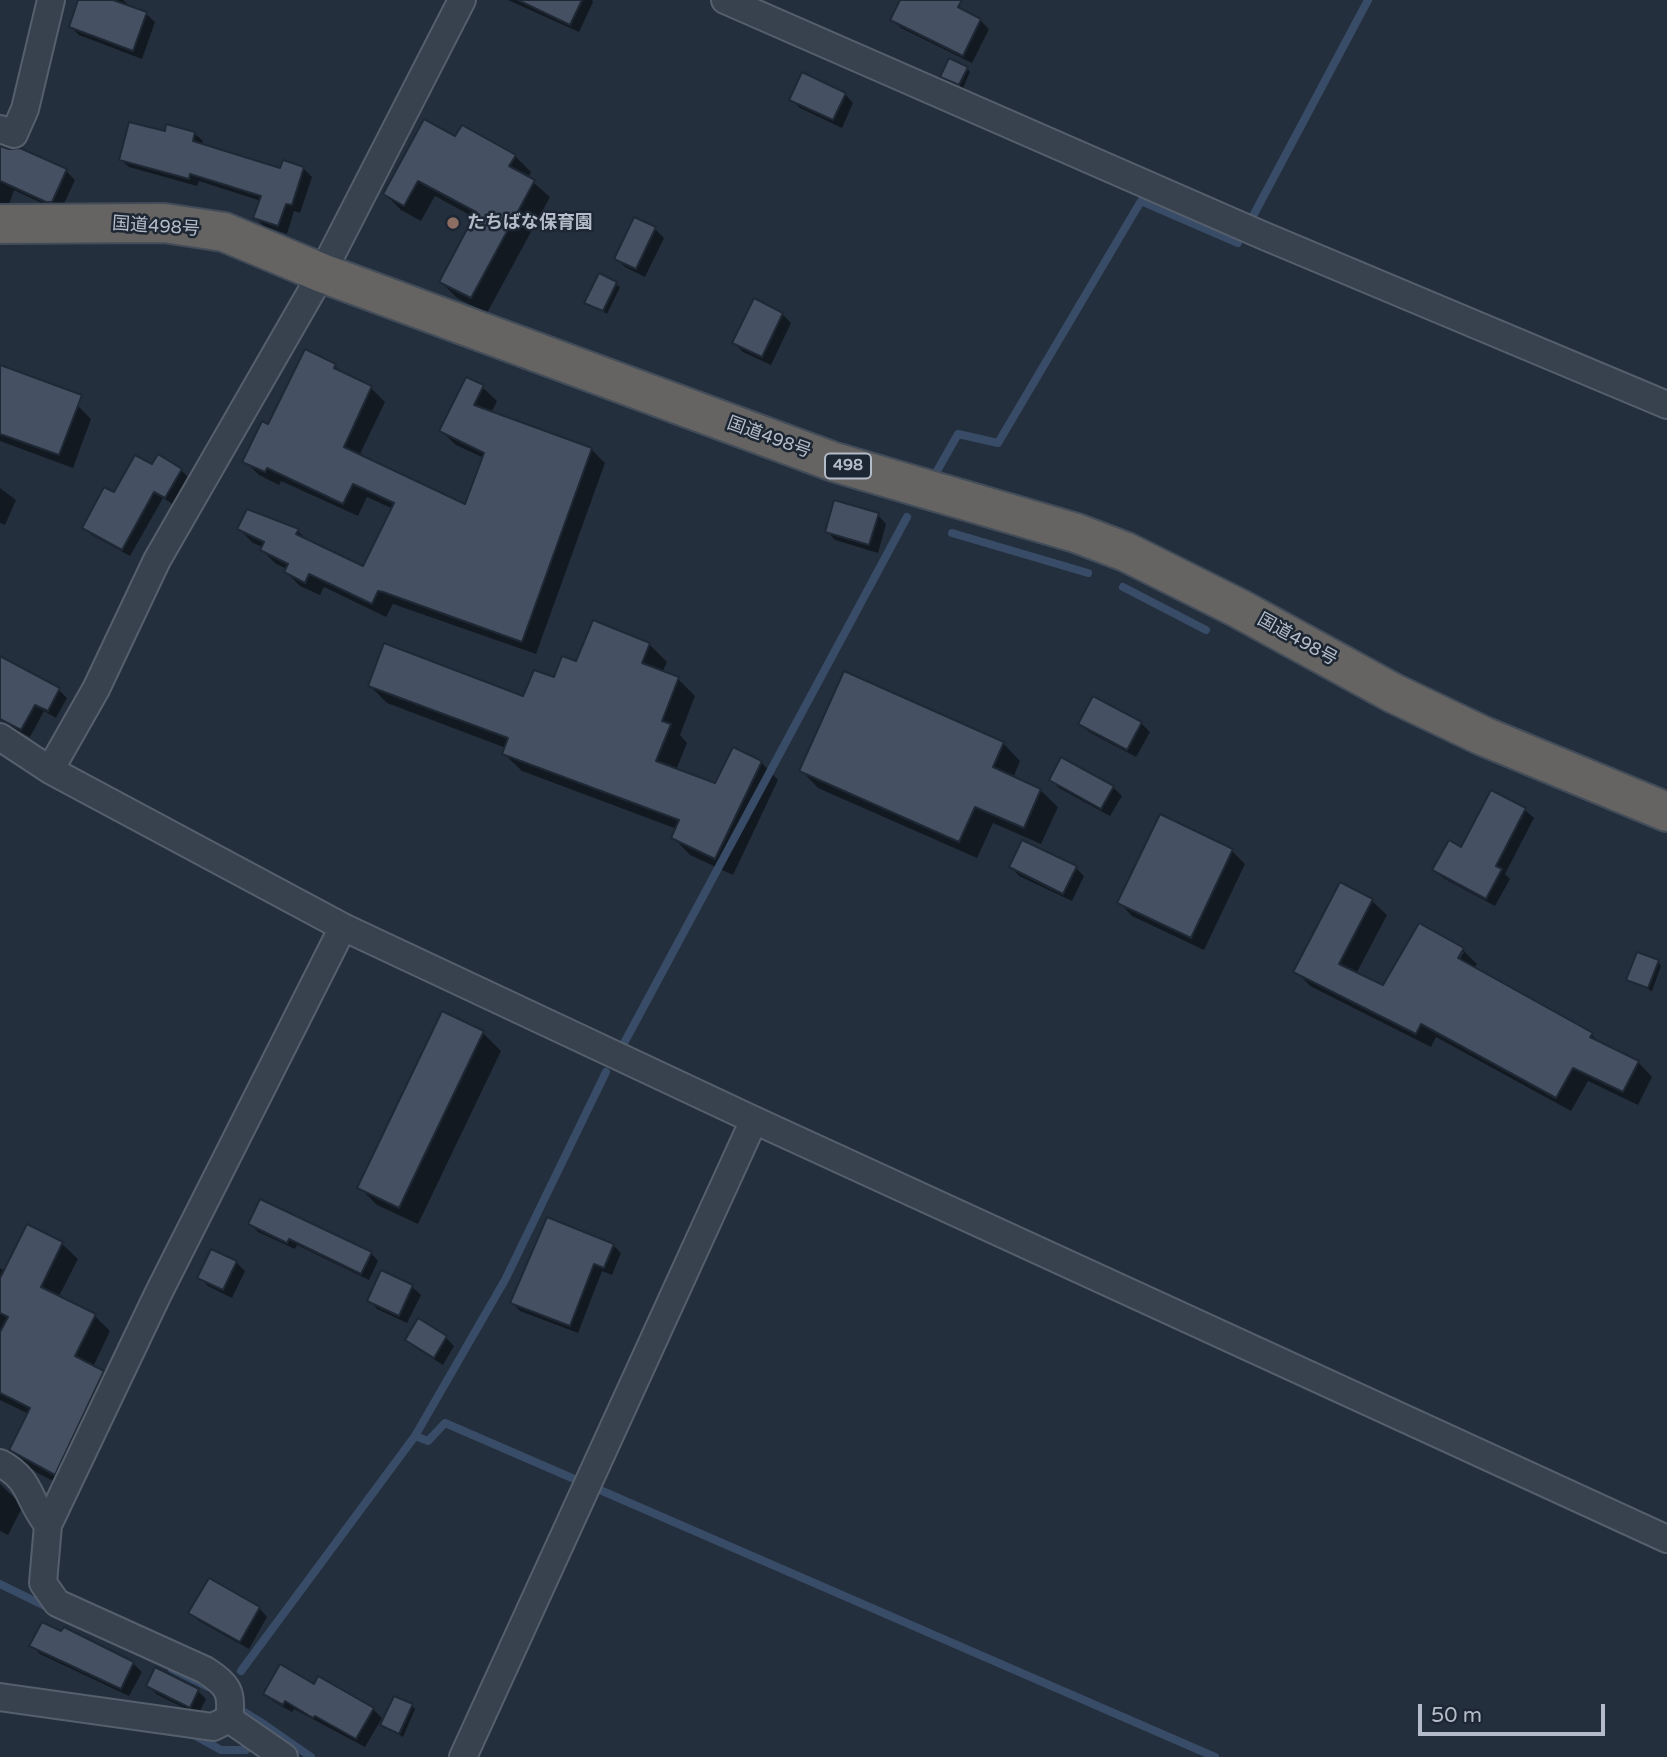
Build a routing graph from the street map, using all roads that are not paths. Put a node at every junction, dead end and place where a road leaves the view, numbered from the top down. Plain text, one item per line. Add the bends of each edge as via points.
1 (51, 0) edge
2 (463, 0) edge
3 (725, 0) edge
4 (0, 129) edge
5 (0, 224) edge
6 (322, 273) junction
7 (1667, 405) edge
8 (0, 737) edge
9 (50, 769) junction
10 (1667, 812) edge
11 (343, 927) junction
12 (754, 1120) junction
13 (0, 1463) edge
14 (48, 1525) junction
15 (1667, 1539) edge
16 (0, 1697) edge
17 (246, 1730) junction
18 (284, 1757) edge
19 (463, 1757) edge

1 - 4 street via 25,109 14,134
2 - 6 street
3 - 7 street via 1262,235
5 - 6 highway, 国道498号 / 498 via 164,223 224,232
6 - 9 street via 157,560 96,689
6 - 10 highway, 国道498号 / 498 via 834,462 1126,552 1393,693 1483,736
8 - 9 street
9 - 11 street
11 - 12 street
11 - 14 street via 158,1294
12 - 15 street
12 - 19 street
13 - 14 street via 27,1484
14 - 17 street via 43,1583 57,1602 222,1681
16 - 17 street
17 - 18 street

